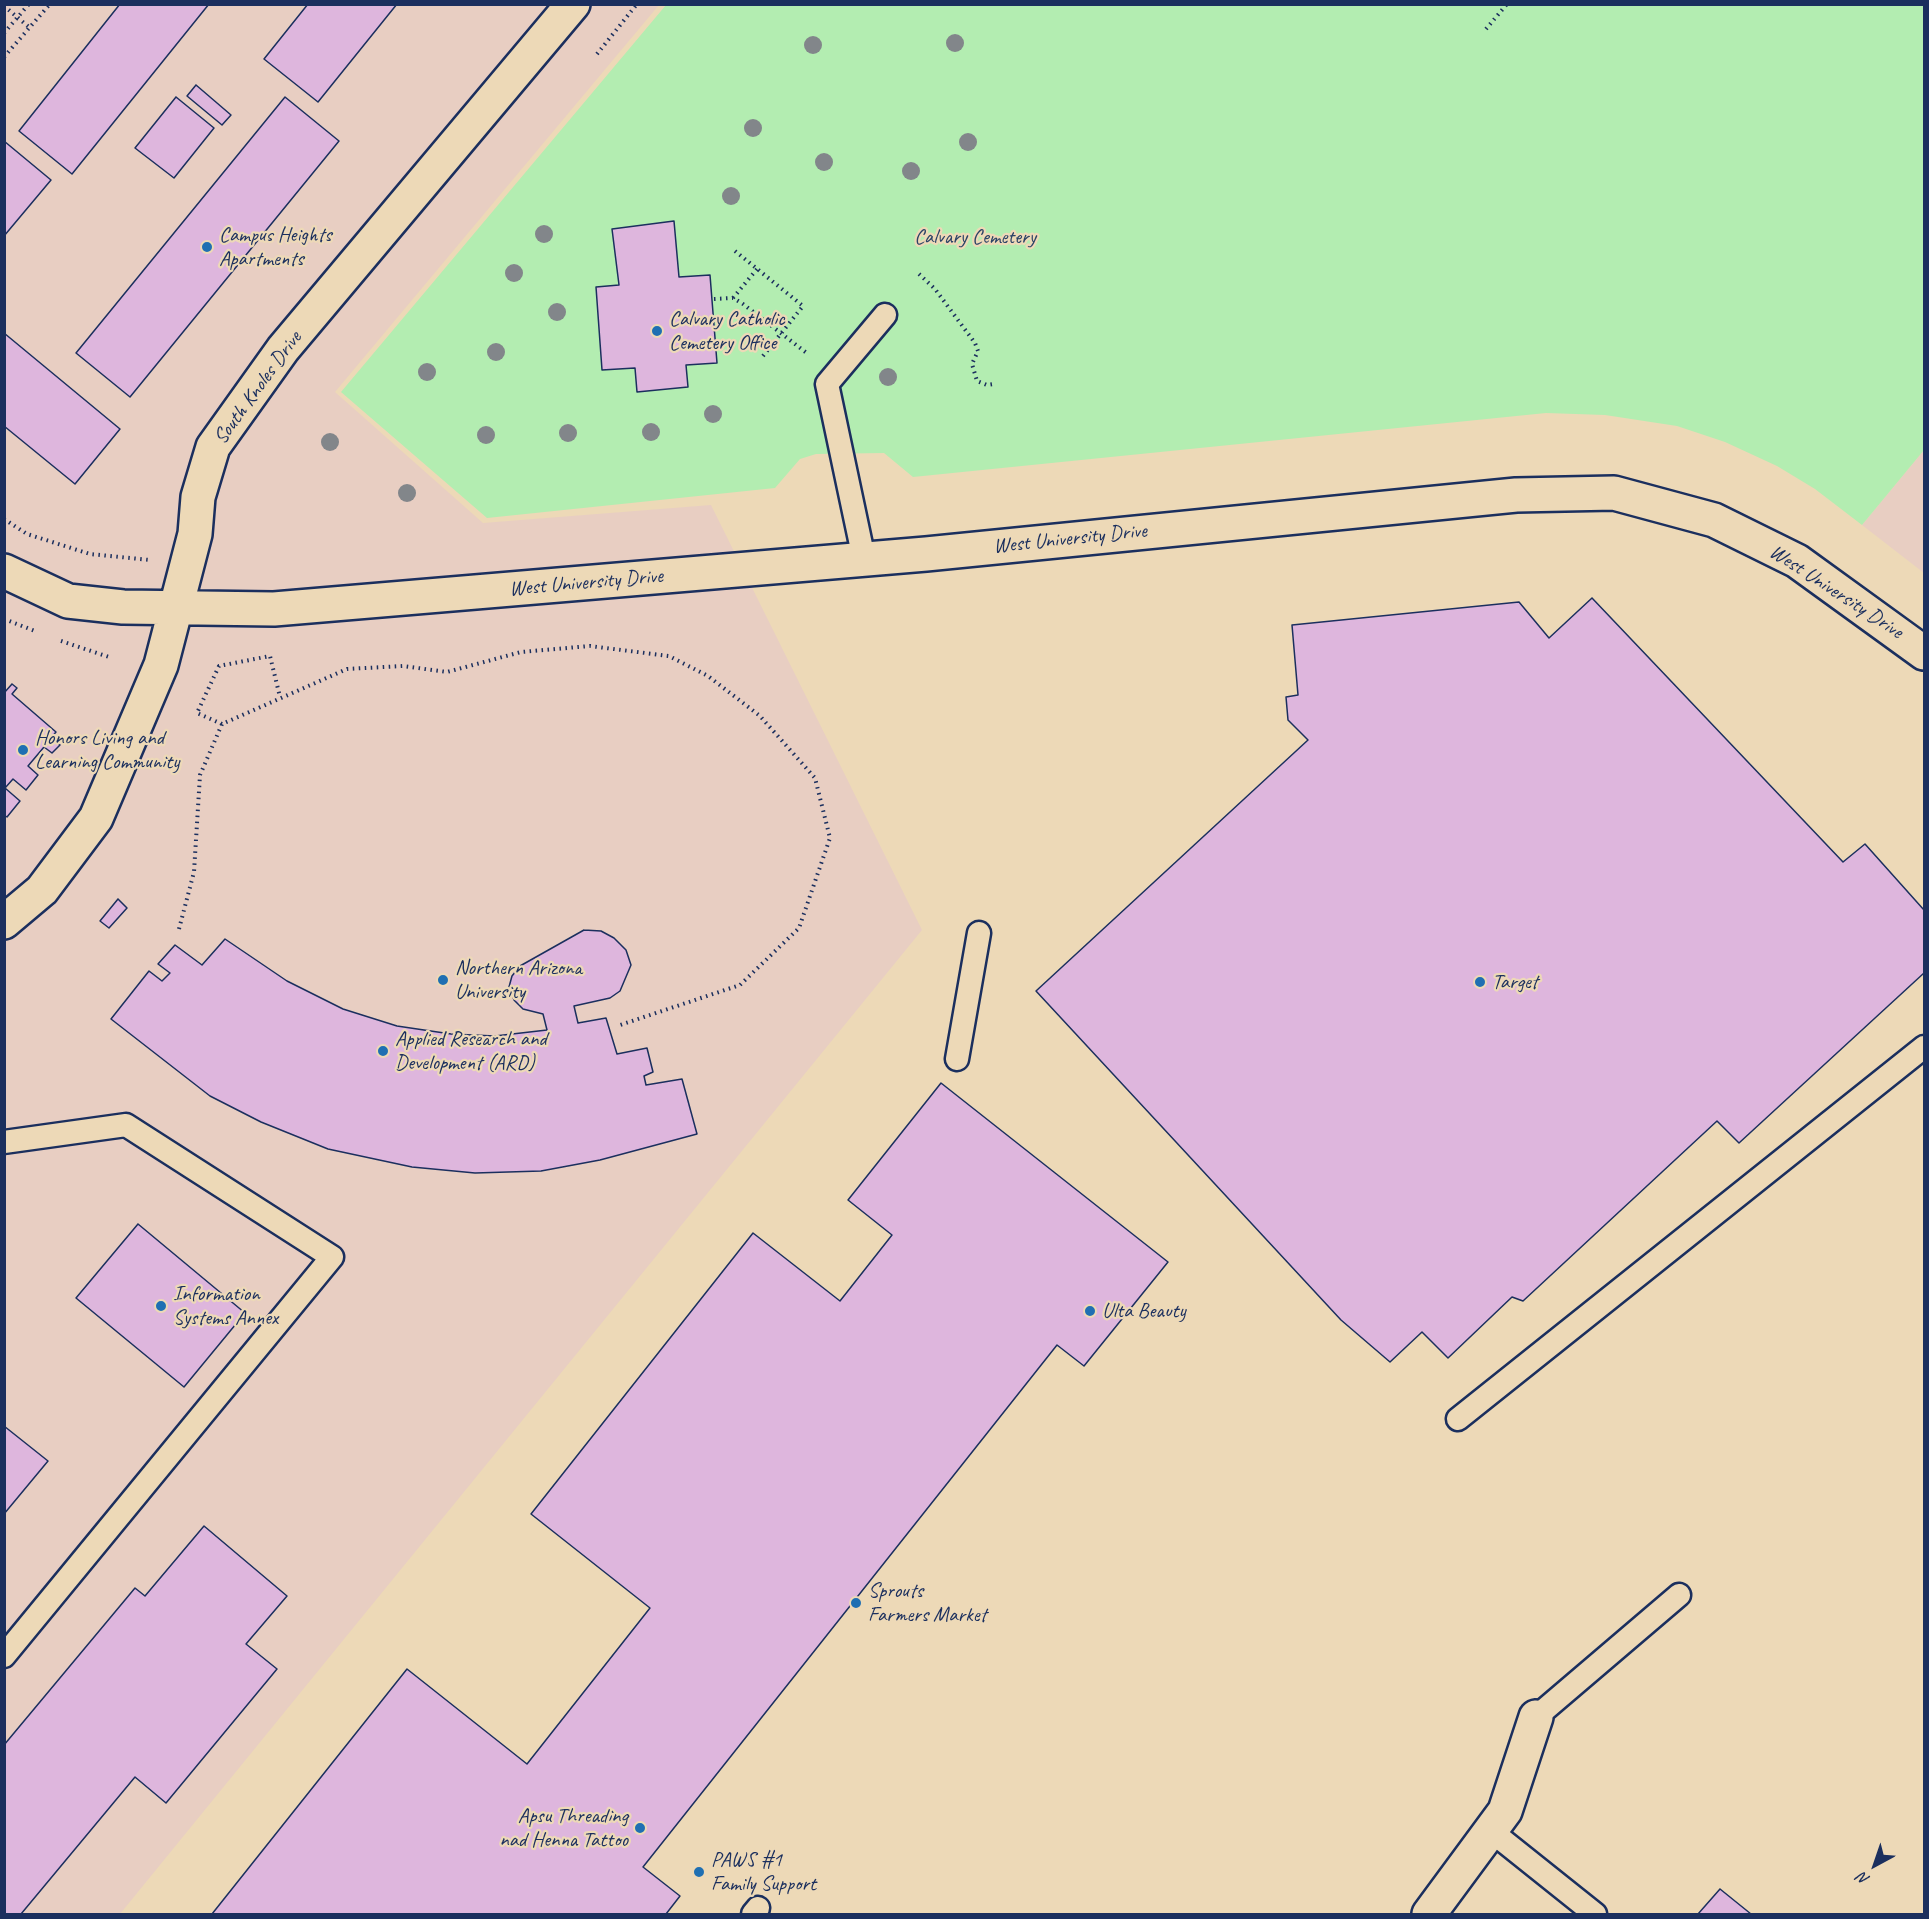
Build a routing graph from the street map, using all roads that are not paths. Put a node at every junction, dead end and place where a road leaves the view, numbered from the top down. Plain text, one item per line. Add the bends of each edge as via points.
1 (573, 4) edge
2 (885, 315) dead end
3 (864, 559) junction
4 (4, 571) edge
5 (174, 607) junction
6 (1924, 653) edge
7 (4, 922) edge
8 (979, 933) dead end
9 (1924, 1047) edge
10 (957, 1059) dead end
11 (4, 1142) edge
12 (1458, 1419) dead end
13 (1679, 1595) dead end
14 (4, 1656) edge
15 (1536, 1717) joint
16 (1491, 1831) junction
17 (1429, 1914) edge
18 (1594, 1914) edge

1 - 5 street, South Knoles Drive via 283,349 213,447 198,497 195,534
2 - 3 lane via 827,384
3 - 5 street, West University Drive via 274,609
3 - 6 street, West University Drive via 1516,495 1614,493 1714,519 1797,561
4 - 5 street, West University Drive via 68,601
5 - 7 street, South Knoles Drive via 161,665 96,818 42,890
8 - 10 lane
9 - 12 lane
11 - 14 lane via 126,1125 332,1257
13 - 15 lane
15 - 16 street via 1505,1810
16 - 17 street
16 - 18 lane

